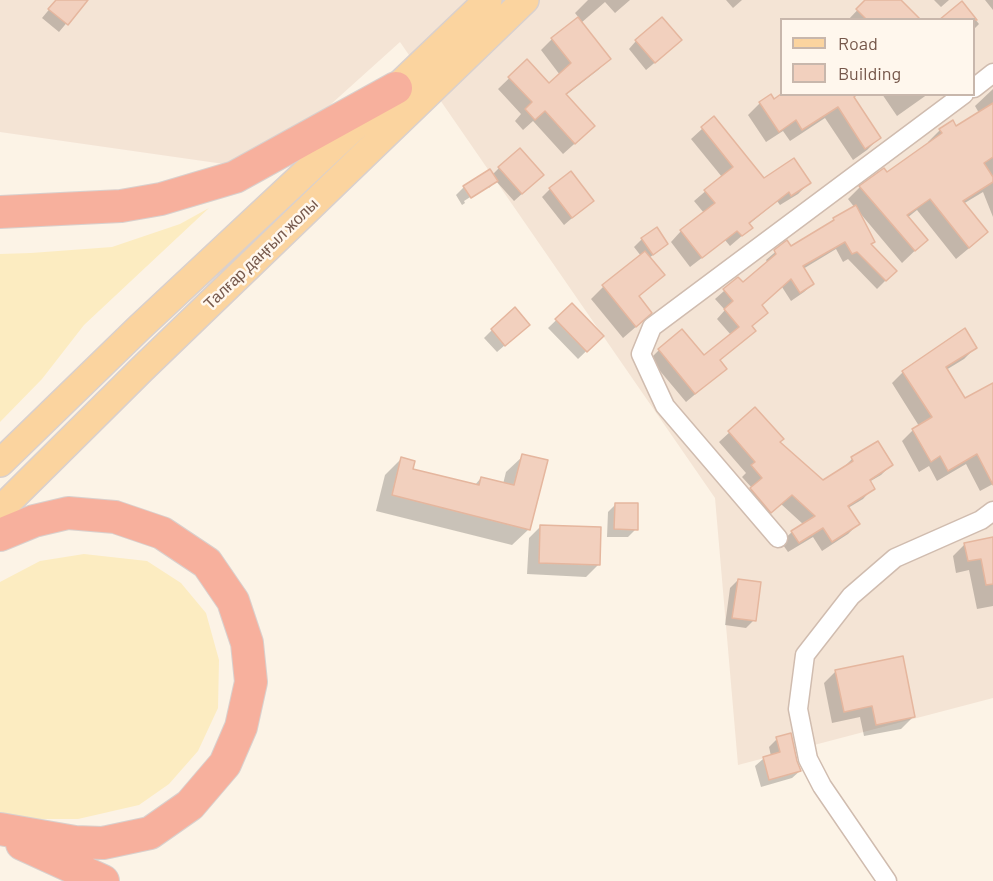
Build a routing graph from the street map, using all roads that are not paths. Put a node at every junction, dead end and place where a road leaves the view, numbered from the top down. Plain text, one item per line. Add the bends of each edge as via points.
1 (488, 0) edge
2 (525, 0) edge
3 (993, 73) edge
4 (975, 87) edge
5 (396, 88) junction
6 (961, 96) edge
7 (0, 212) edge
8 (0, 463) edge
9 (0, 510) edge
10 (993, 511) edge
11 (0, 535) edge
12 (778, 538) dead end
13 (0, 829) edge
14 (0, 833) edge
15 (103, 881) edge
16 (887, 881) edge

1 - 5 main road, Талғар даңғыл жолы
2 - 9 main road, Талғар даңғыл жолы
3 - 4 street
5 - 7 highway via 235,177 162,199 121,206
5 - 8 main road, Талғар даңғыл жолы
6 - 12 street via 652,327 641,354 665,406
10 - 16 street via 895,558 851,596 805,655 798,709 808,759
11 - 13 highway via 68,513 115,517 162,533 207,563 233,601 247,643 251,682 241,727 225,764 190,805 150,833 103,843
14 - 15 highway

